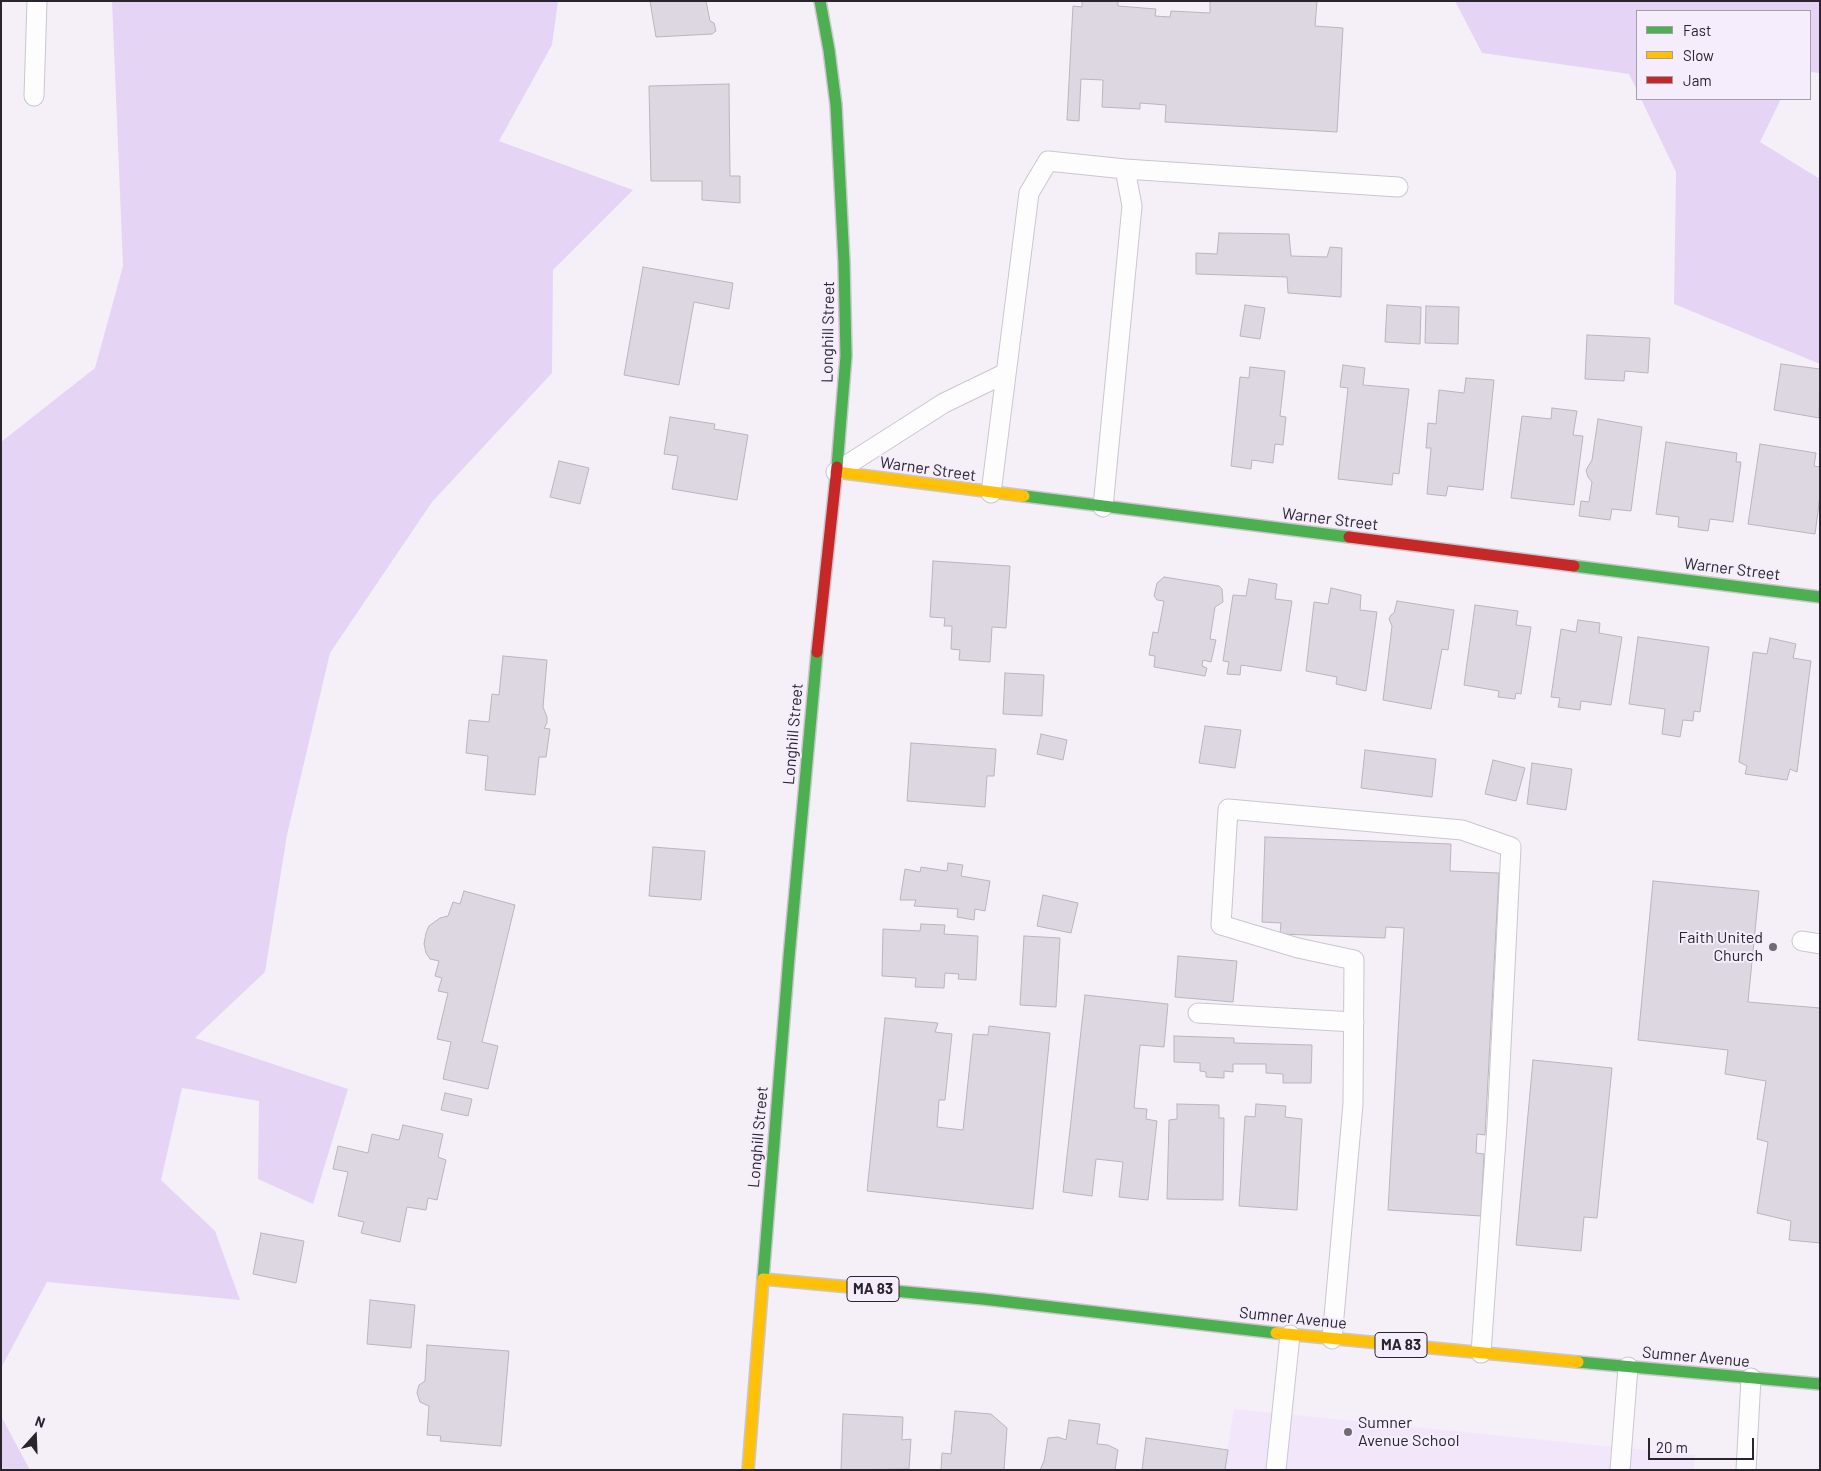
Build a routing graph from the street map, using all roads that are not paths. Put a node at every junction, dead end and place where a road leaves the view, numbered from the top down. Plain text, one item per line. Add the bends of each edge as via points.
1 (37, 1) edge
2 (820, 1) edge
3 (34, 96) dead end
4 (1125, 169) junction
5 (1398, 186) dead end
6 (1006, 373) junction
7 (836, 472) junction
8 (990, 493) junction
9 (1103, 507) junction
10 (1820, 596) edge
11 (1198, 1013) dead end
12 (1354, 1022) junction
13 (763, 1279) junction
14 (1290, 1335) junction
15 (1332, 1339) junction
16 (1481, 1353) junction
17 (1628, 1367) junction
18 (1751, 1378) junction
19 (1820, 1384) edge
20 (748, 1470) edge
21 (1276, 1470) edge
22 (1620, 1470) edge
23 (1746, 1470) edge

1 - 3 lane
2 - 7 main road, Longhill Street via 836,105 845,272 846,356
4 - 5 lane
4 - 6 lane via 1048,161 1029,193
4 - 9 lane via 1132,206
6 - 7 lane via 944,403
6 - 8 lane
7 - 8 main road, Warner Street
7 - 13 main road, Longhill Street via 796,879
8 - 9 main road, Warner Street
9 - 10 main road, Warner Street
11 - 12 lane
12 - 15 lane via 1353,1104
12 - 16 lane via 1354,960 1298,948 1221,925 1228,809 1462,830 1512,847
13 - 14 main road, Sumner Avenue / MA 83 via 983,1299
13 - 20 main road, Longhill Street
14 - 15 main road, Sumner Avenue / MA 83
14 - 21 lane
15 - 16 main road, Sumner Avenue / MA 83
16 - 17 main road, Sumner Avenue / MA 83
17 - 18 main road, Sumner Avenue / MA 83
17 - 22 lane
18 - 19 main road, Sumner Avenue / MA 83
18 - 23 lane

